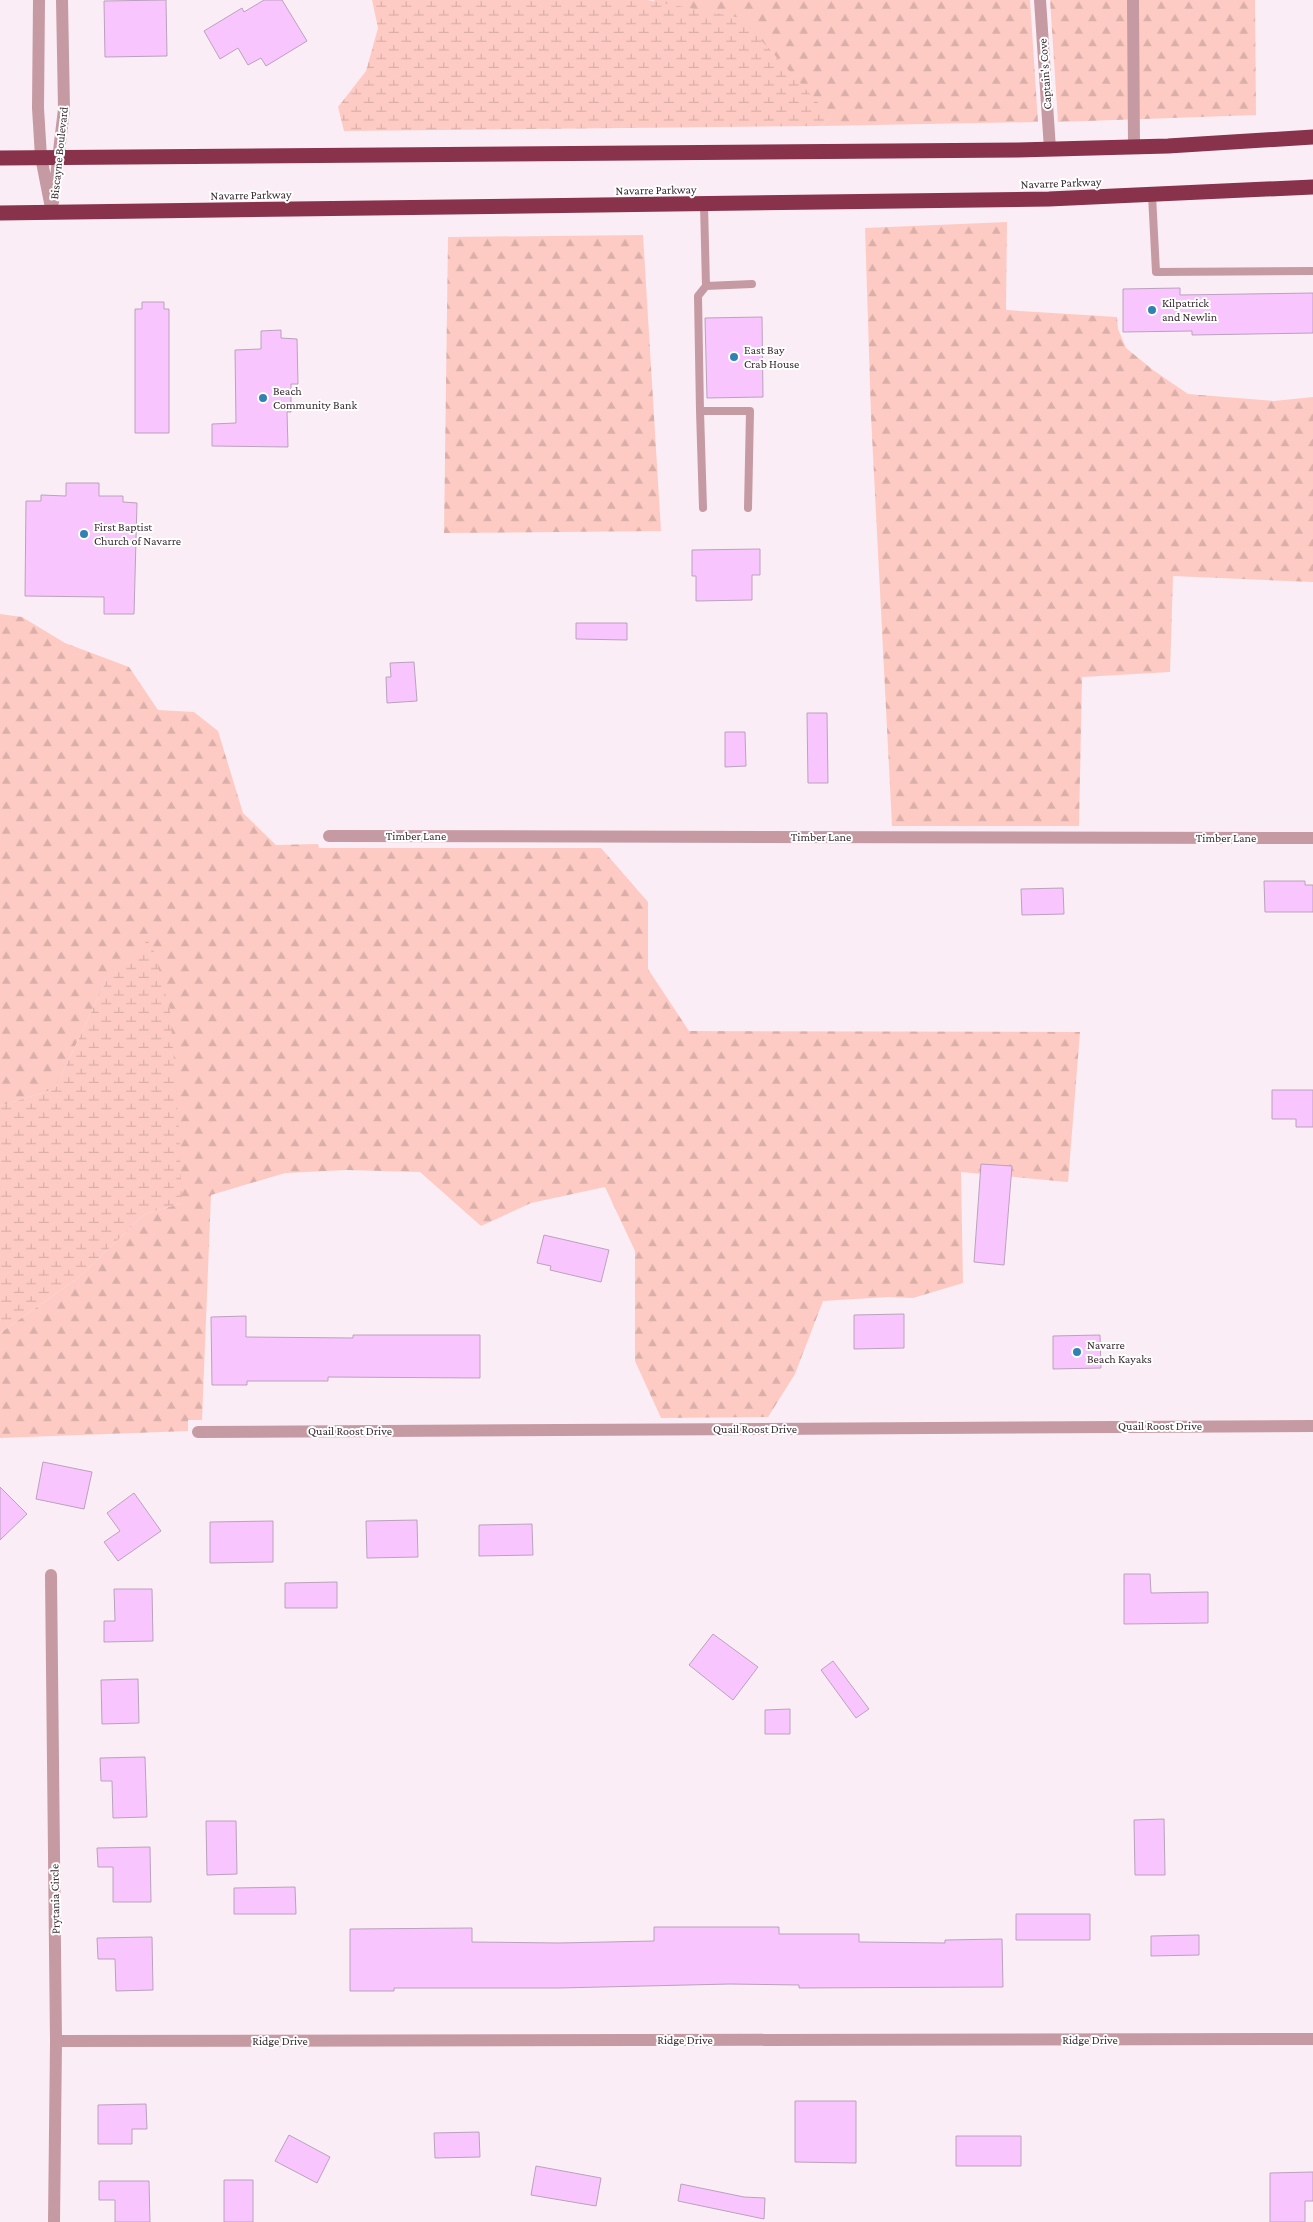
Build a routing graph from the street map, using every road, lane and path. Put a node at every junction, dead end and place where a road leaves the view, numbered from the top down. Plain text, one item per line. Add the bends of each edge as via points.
1 (39, 0) edge
2 (62, 0) edge
3 (1040, 0) edge
4 (1133, 0) edge
5 (1313, 137) edge
6 (1134, 146) junction
7 (1050, 149) junction
8 (41, 157) junction
9 (58, 157) junction
10 (0, 158) edge
11 (1313, 187) edge
12 (1152, 195) junction
13 (704, 204) junction
14 (0, 213) edge
15 (52, 213) junction
16 (1313, 271) edge
17 (752, 284) dead end
18 (706, 286) junction
19 (700, 411) junction
20 (703, 508) dead end
21 (748, 508) dead end
22 (329, 836) dead end
23 (1313, 838) edge
24 (1313, 1426) edge
25 (198, 1432) dead end
26 (51, 1575) dead end
27 (1313, 2039) edge
28 (56, 2041) junction
29 (54, 2222) edge

1 - 8 street, Biscayne Boulevard
2 - 9 street, Biscayne Boulevard via 64,109
3 - 7 street, Captain's Cove
4 - 6 street
5 - 6 highway
6 - 7 highway
7 - 9 highway
8 - 9 highway
8 - 10 highway
8 - 15 street, Biscayne Boulevard
9 - 15 street, Biscayne Boulevard
11 - 12 highway, Navarre Parkway
12 - 13 highway, Navarre Parkway via 1049,200
12 - 16 lane via 1156,272
13 - 15 highway, Navarre Parkway
13 - 18 lane
14 - 15 highway, Navarre Parkway
17 - 18 lane
18 - 19 lane via 698,296
19 - 20 lane
19 - 21 lane via 750,411
22 - 23 street, Timber Lane
24 - 25 street, Quail Roost Drive
26 - 28 street, Prytania Circle
27 - 28 street, Ridge Drive
28 - 29 street, Prytania Circle

